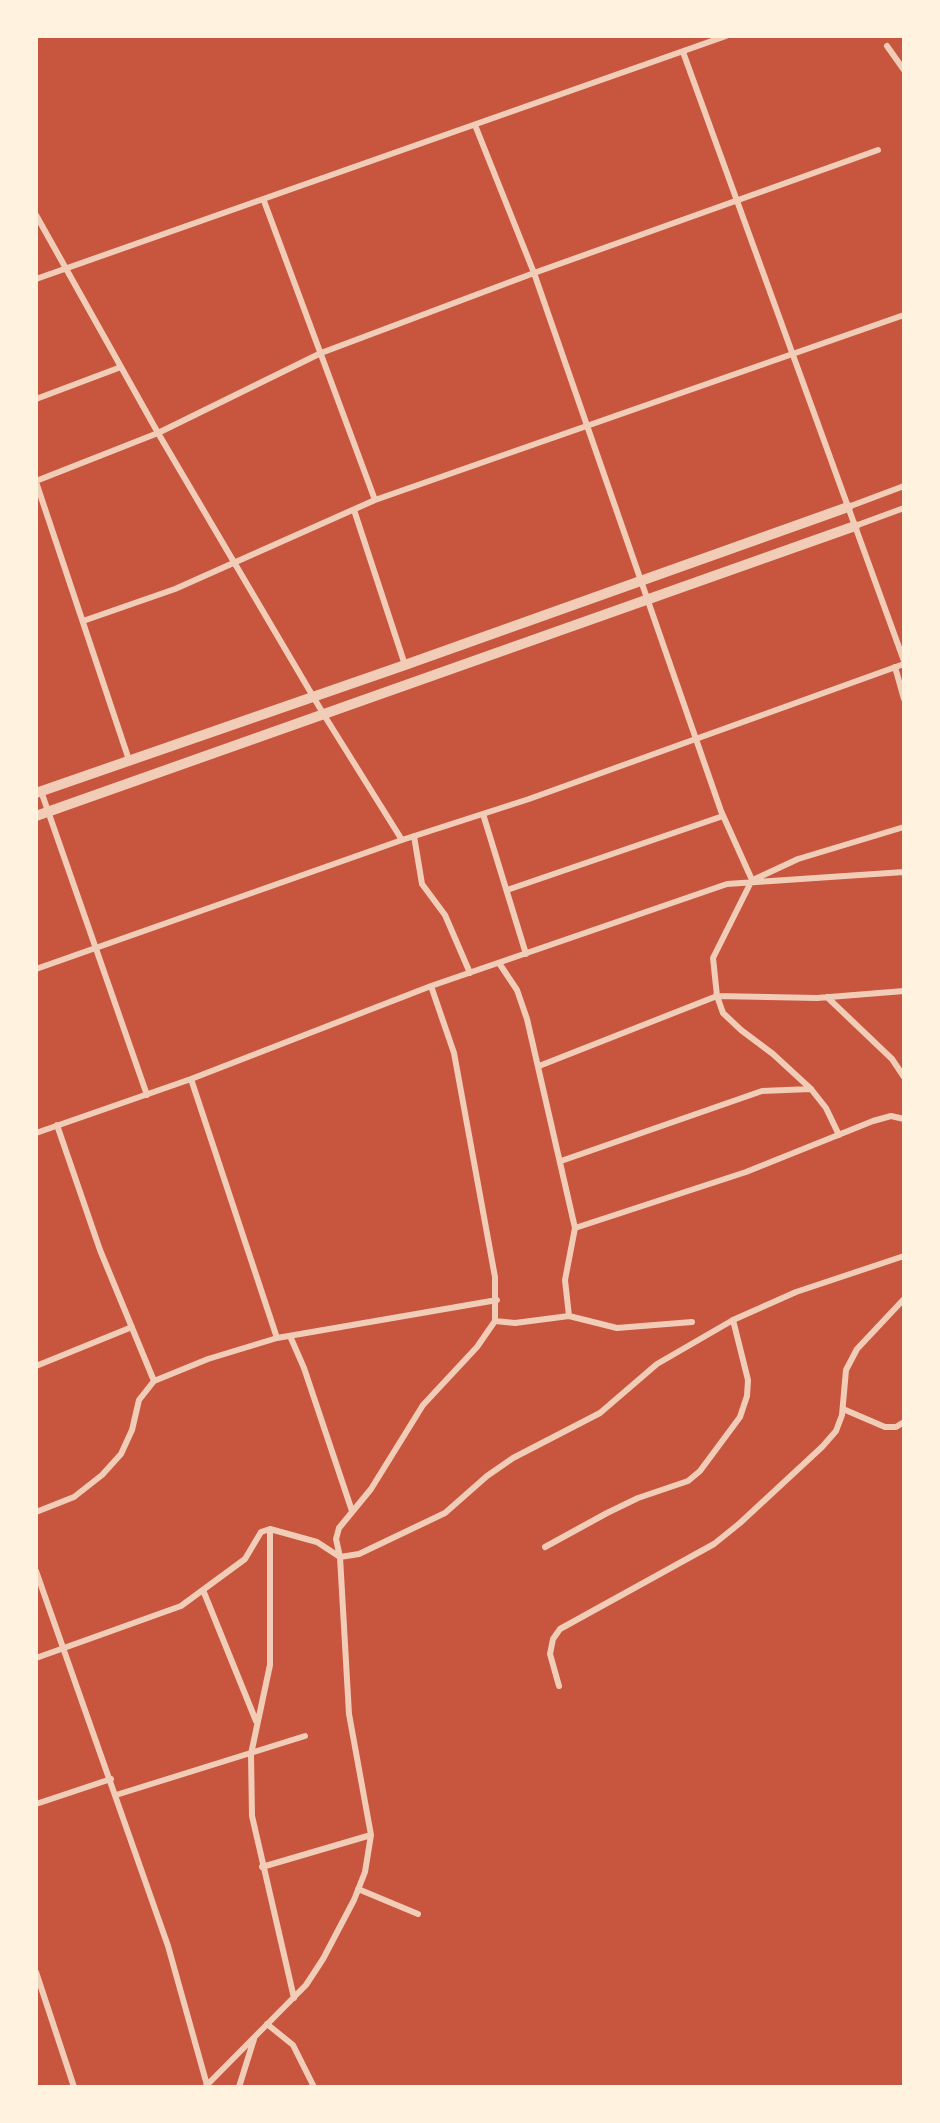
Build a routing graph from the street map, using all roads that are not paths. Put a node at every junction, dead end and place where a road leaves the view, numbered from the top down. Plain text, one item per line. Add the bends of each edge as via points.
1 (726, 36) edge
2 (887, 46) dead end
3 (682, 52) junction
4 (904, 70) edge
5 (475, 125) junction
6 (878, 150) dead end
7 (264, 201) junction
8 (736, 201) junction
9 (36, 215) edge
10 (66, 269) junction
11 (534, 273) junction
12 (36, 279) edge
13 (904, 315) edge
14 (321, 354) junction
15 (792, 356) junction
16 (121, 367) junction
17 (36, 399) edge
18 (588, 428) junction
19 (158, 433) junction
20 (36, 481) edge
21 (904, 486) edge
22 (375, 500) junction
23 (848, 507) junction
24 (904, 508) edge
25 (354, 510) junction
26 (855, 526) junction
27 (235, 564) junction
28 (642, 581) junction
29 (649, 599) junction
30 (83, 621) junction
31 (904, 662) edge
32 (405, 665) junction
33 (895, 667) junction
34 (314, 697) junction
35 (904, 699) edge
36 (324, 715) junction
37 (697, 737) junction
38 (129, 760) junction
39 (38, 792) edge
40 (49, 812) junction
41 (483, 814) junction
42 (36, 816) edge
43 (723, 816) junction
44 (904, 827) edge
45 (414, 836) junction
46 (402, 840) junction
47 (904, 872) edge
48 (752, 880) junction
49 (507, 890) junction
50 (96, 948) junction
51 (526, 954) junction
52 (499, 963) junction
53 (36, 969) edge
54 (470, 973) junction
55 (431, 986) junction
56 (904, 991) edge
57 (717, 996) junction
58 (827, 998) junction
59 (539, 1066) junction
60 (904, 1077) edge
61 (191, 1079) junction
62 (811, 1089) junction
63 (147, 1095) junction
64 (904, 1119) edge
65 (57, 1125) junction
66 (36, 1133) edge
67 (839, 1135) junction
68 (561, 1161) junction
69 (575, 1228) junction
70 (904, 1256) edge
71 (904, 1299) edge
72 (497, 1300) junction
73 (569, 1316) junction
74 (733, 1320) junction
75 (495, 1321) junction
76 (692, 1322) dead end
77 (132, 1327) junction
78 (291, 1336) junction
79 (277, 1338) junction
80 (36, 1366) edge
81 (154, 1381) junction
82 (843, 1409) junction
83 (904, 1422) edge
84 (352, 1511) junction
85 (36, 1512) edge
86 (270, 1529) junction
87 (545, 1547) dead end
88 (340, 1557) junction
89 (36, 1571) edge
90 (203, 1590) junction
91 (64, 1649) junction
92 (36, 1658) edge
93 (559, 1686) dead end
94 (256, 1722) junction
95 (306, 1736) dead end
96 (251, 1754) junction
97 (111, 1779) junction
98 (116, 1795) junction
99 (36, 1804) edge
100 (371, 1835) junction
101 (262, 1867) junction
102 (358, 1889) junction
103 (418, 1914) dead end
104 (36, 1972) edge
105 (294, 1998) junction
106 (267, 2024) junction
107 (255, 2036) junction
108 (206, 2086) edge
109 (74, 2087) edge
110 (239, 2087) edge
111 (314, 2087) edge

1 - 3 street
2 - 4 street
3 - 5 street
3 - 8 street
5 - 7 street
5 - 11 street
6 - 8 street
7 - 10 street
7 - 14 street
8 - 11 street
8 - 15 street
9 - 10 street
10 - 12 street
10 - 16 street
11 - 14 street
11 - 18 street
13 - 15 street
14 - 19 street
14 - 22 street
15 - 18 street
15 - 23 street
16 - 17 street
16 - 19 street
18 - 22 street
18 - 28 street
19 - 20 street
19 - 27 street
20 - 30 street
21 - 23 street
22 - 25 street
23 - 26 street
23 - 28 street
24 - 26 street
25 - 27 street
25 - 32 street
26 - 29 street
26 - 31 street
27 - 30 street
27 - 34 street
28 - 29 street
28 - 32 street
29 - 36 street
29 - 37 street
30 - 38 street
31 - 33 street
32 - 34 street
33 - 35 street
33 - 37 street
34 - 36 street
34 - 38 street
36 - 40 street
36 - 46 street
37 - 41 street
37 - 43 street
38 - 39 street
39 - 40 street
40 - 42 street
40 - 50 street
41 - 45 street
41 - 49 street
43 - 48 street
43 - 49 street
44 - 48 street via 798,859
45 - 46 street
45 - 54 street via 422,884 445,915
46 - 50 street
47 - 48 street
48 - 51 street via 700,892
48 - 57 street via 713,958
49 - 51 street
50 - 53 street
50 - 63 street
51 - 52 street
52 - 54 street
52 - 59 street via 517,990
54 - 55 street
55 - 61 street
55 - 72 street via 454,1053
56 - 58 street
57 - 58 street
57 - 59 street
57 - 62 street via 723,1012 741,1030
58 - 60 street via 892,1059
59 - 68 street
61 - 63 street
61 - 79 street
62 - 67 street
62 - 68 street via 762,1091
63 - 65 street
64 - 67 street via 891,1116
65 - 66 street
65 - 77 street via 100,1250
67 - 69 street via 746,1172
68 - 69 street
69 - 73 street via 565,1280
70 - 74 street via 795,1292
71 - 82 street via 857,1349 846,1370
72 - 75 street
72 - 78 street
73 - 75 street via 515,1323
73 - 76 street via 617,1328
74 - 87 street via 748,1380 747,1396 740,1418 700,1471 688,1481 638,1498
74 - 88 street via 657,1364 600,1413 513,1458 445,1513 358,1554
75 - 84 street via 477,1347 423,1405 371,1489
77 - 80 street
77 - 81 street
78 - 79 street
78 - 84 street
79 - 81 street
81 - 85 street via 139,1400 121,1454 74,1497
82 - 83 street via 885,1427
82 - 93 street via 836,1431 822,1447 740,1524 714,1544 561,1629 553,1639 550,1654
84 - 88 street via 336,1539
86 - 88 street via 317,1542
86 - 90 street via 261,1532 244,1559
86 - 94 street via 270,1665
88 - 100 street via 349,1714
89 - 91 street
90 - 91 street via 162,1614
90 - 94 street
91 - 92 street
91 - 97 street
94 - 96 street
95 - 96 street
96 - 98 street
96 - 101 street via 252,1816
97 - 98 street
97 - 99 street
98 - 108 street via 168,1946
100 - 101 street
100 - 102 street
101 - 105 street
102 - 103 street
102 - 105 street via 323,1959
104 - 109 street
105 - 106 street
106 - 107 street
106 - 111 street via 293,2045
107 - 108 street
107 - 110 street

